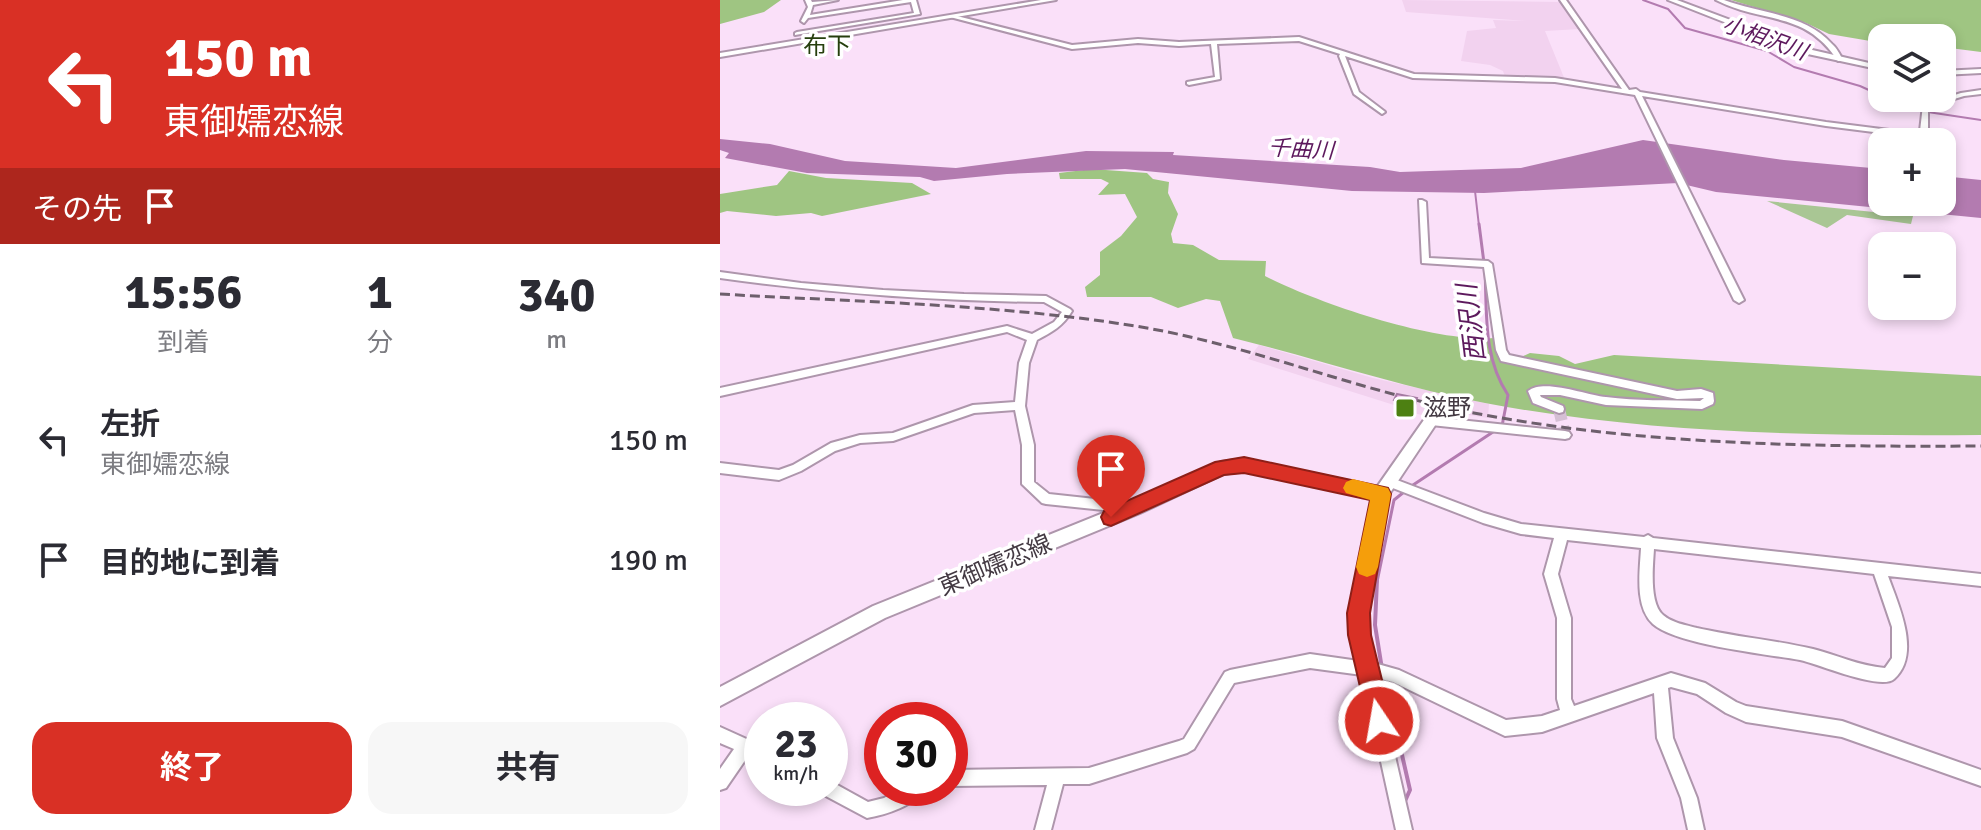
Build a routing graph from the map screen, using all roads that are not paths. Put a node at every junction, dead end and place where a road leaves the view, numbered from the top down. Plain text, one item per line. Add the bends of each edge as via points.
1 (838, 0) edge
2 (913, 0) edge
3 (1053, 0) edge
4 (1563, 0) edge
5 (1671, 0) edge
6 (1719, 0) edge
7 (809, 2) edge
8 (878, 3) edge
9 (841, 11) junction
10 (806, 17) junction
11 (953, 17) junction
12 (881, 24) junction
13 (843, 26) junction
14 (797, 34) junction
15 (1214, 42) junction
16 (791, 43) junction
17 (1344, 54) junction
18 (720, 55) edge
19 (1840, 60) junction
20 (1868, 65) edge
21 (1981, 71) edge
22 (1956, 72) edge
23 (1189, 83) dead end
24 (1626, 90) junction
25 (1636, 91) junction
26 (1981, 92) edge
27 (1382, 112) dead end
28 (1422, 202) dead end
29 (720, 275) edge
30 (1739, 300) dead end
31 (1033, 338) junction
32 (720, 392) edge
33 (1020, 406) junction
34 (1559, 409) tunnel mouth
35 (1431, 421) joint
36 (1565, 435) dead end
37 (720, 468) edge
38 (1396, 489) junction
39 (1134, 508) junction
40 (1562, 533) junction
41 (1648, 541) junction
42 (1880, 571) junction
43 (1981, 580) edge
44 (1371, 670) junction
45 (1659, 687) junction
46 (720, 697) edge
47 (1569, 715) junction
48 (720, 735) edge
49 (744, 745) edge
50 (744, 749) edge
51 (968, 778) edge
52 (1057, 778) junction
53 (1981, 778) edge
54 (720, 782) edge
55 (848, 799) edge
56 (887, 806) edge
57 (1403, 828) edge
58 (1043, 830) edge
59 (1696, 830) edge

1 - 7 street
1 - 9 street
2 - 8 street
2 - 12 street via 917,14
3 - 11 main road
4 - 24 street
5 - 19 main road
6 - 19 street via 1821,34
7 - 10 street
8 - 9 street
8 - 12 street
9 - 10 street
9 - 13 street
10 - 14 street
11 - 12 main road
11 - 15 street via 1084,48 1138,41
12 - 13 street
12 - 16 main road
13 - 14 street
14 - 16 street
15 - 17 street via 1299,39
15 - 23 street via 1218,78
16 - 18 main road
17 - 24 street via 1413,76 1547,79
17 - 27 street via 1356,93
19 - 20 main road
21 - 22 main road
24 - 25 street
25 - 26 street via 1913,135 1924,132 1925,106
25 - 30 street
28 - 34 street via 1425,261 1488,264 1505,358 1677,395 1709,396 1702,405 1533,391 1537,400
29 - 31 street via 955,299 1046,299 1067,311 1061,324
31 - 32 street via 1007,329
31 - 33 street via 1024,363
33 - 37 street via 973,409 893,437 831,447 779,475
33 - 39 street via 1028,484 1046,499
35 - 36 street
35 - 38 main road
38 - 39 main road, 東御嬬恋線 via 1244,465 1221,468
38 - 40 street via 1496,523
38 - 44 street via 1359,613
39 - 46 main road, 東御嬬恋線 via 879,612
40 - 41 street
40 - 47 street via 1551,574 1564,618 1564,699
41 - 42 street
41 - 42 street via 1649,605 1663,623 1888,675 1899,660 1899,627
42 - 43 street
44 - 47 street via 1439,695 1499,727 1520,729
44 - 52 street via 1310,661 1230,677 1189,744 1089,776
44 - 57 street
45 - 47 street
45 - 53 street via 1671,680 1700,688 1746,714 1842,729
45 - 59 street via 1665,738
48 - 49 street
50 - 54 street
51 - 52 street
52 - 58 street
55 - 56 street via 867,810

